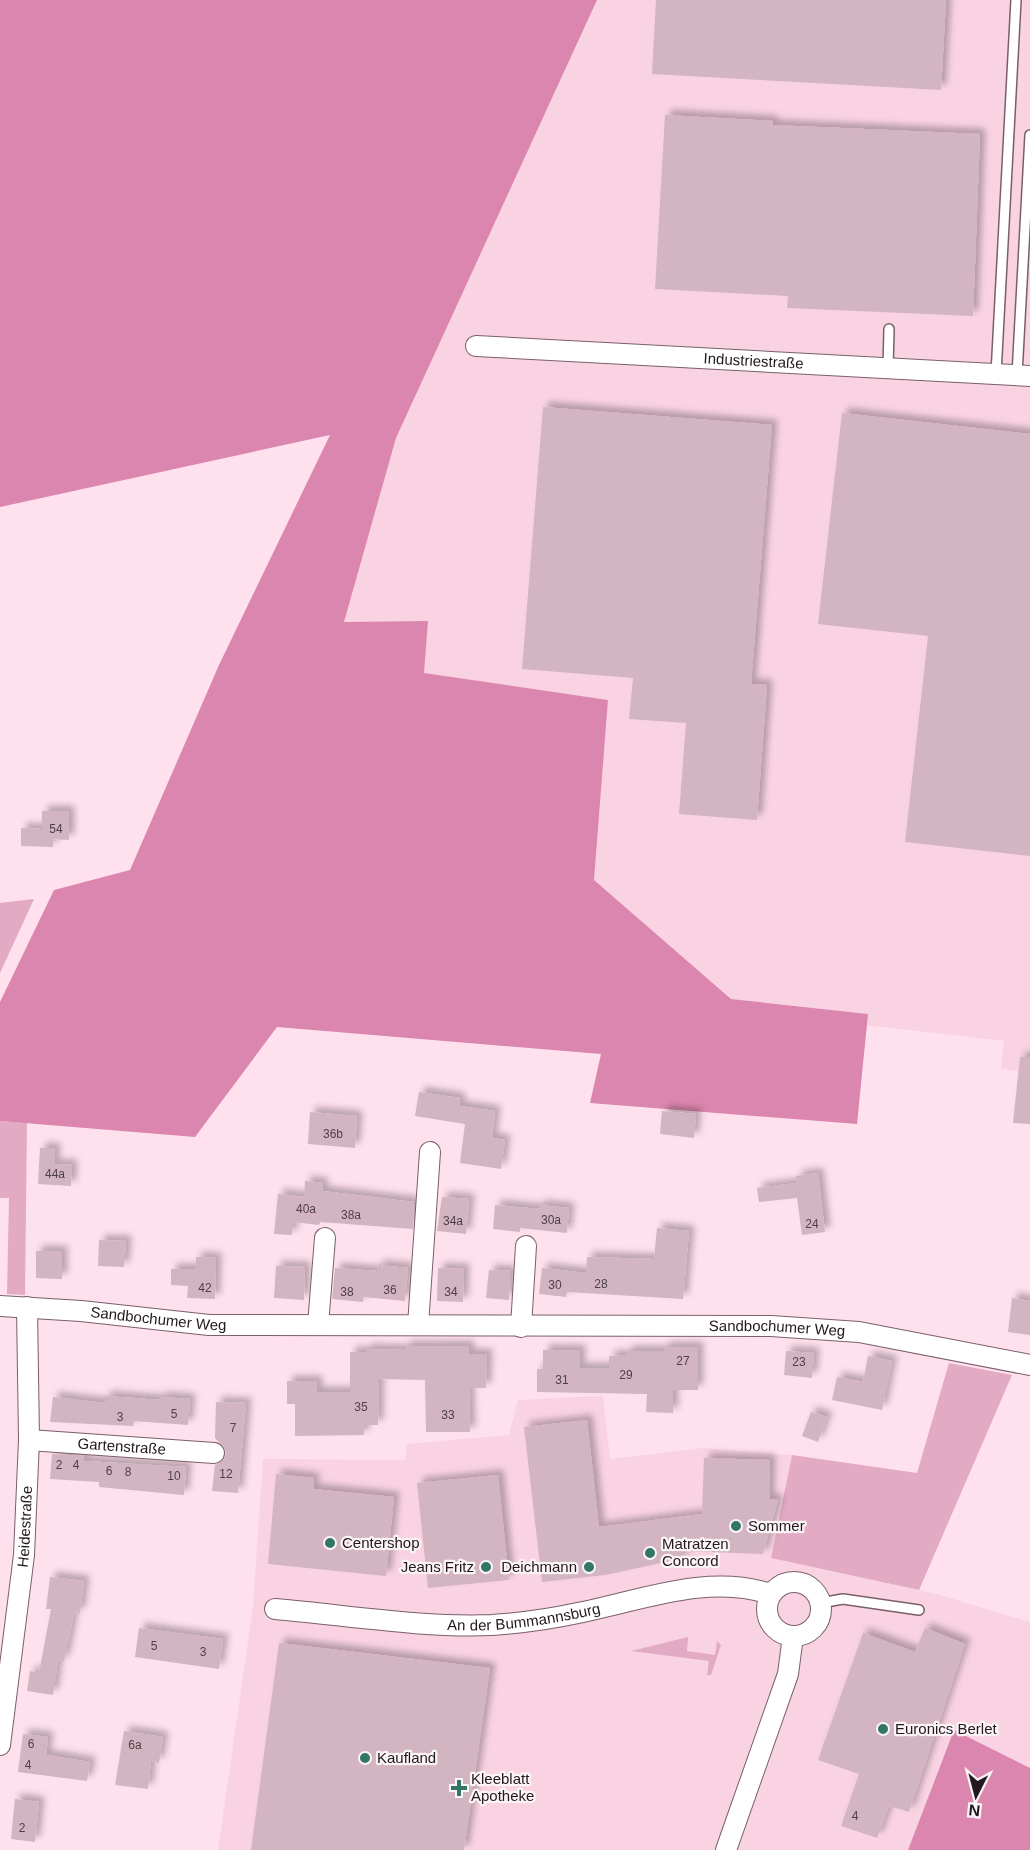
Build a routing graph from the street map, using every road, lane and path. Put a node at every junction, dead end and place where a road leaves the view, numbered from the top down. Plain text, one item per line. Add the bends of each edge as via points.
1 (1016, 0) edge
2 (1030, 135) edge
3 (889, 329) dead end
4 (476, 346) dead end
5 (888, 369) junction
6 (996, 375) junction
7 (1024, 376) edge
8 (430, 1152) dead end
9 (325, 1238) dead end
10 (526, 1246) dead end
11 (0, 1306) edge
12 (27, 1307) junction
13 (318, 1325) junction
14 (418, 1325) junction
15 (521, 1327) junction
16 (1030, 1365) edge
17 (29, 1440) junction
18 (214, 1453) dead end
19 (770, 1594) junction
20 (9, 1599) edge
21 (820, 1603) junction
22 (275, 1609) dead end
23 (919, 1610) dead end
24 (792, 1636) junction
25 (0, 1745) edge
26 (726, 1850) edge

1 - 6 lane
2 - 7 lane
3 - 5 lane
4 - 5 street, Industriestraße
5 - 6 street, Industriestraße
6 - 7 street, Industriestraße
8 - 14 street
9 - 13 street
10 - 15 street
11 - 12 street, Sandbochumer Weg
12 - 13 street, Sandbochumer Weg via 209,1325
12 - 17 street, Heidestraße
13 - 14 street, Sandbochumer Weg
14 - 15 street, Sandbochumer Weg
15 - 16 street, Sandbochumer Weg via 838,1329
17 - 18 street, Gartenstraße
17 - 20 street, Heidestraße via 24,1555
19 - 21 street via 778,1586 799,1582 816,1593
19 - 22 street, An der Bummannsburg via 725,1587 680,1591 577,1613 493,1625
19 - 24 street via 767,1615 772,1626
20 - 25 street, Heidestraße
21 - 23 lane via 843,1599
21 - 24 street via 821,1613 811,1630
24 - 26 street via 788,1674

